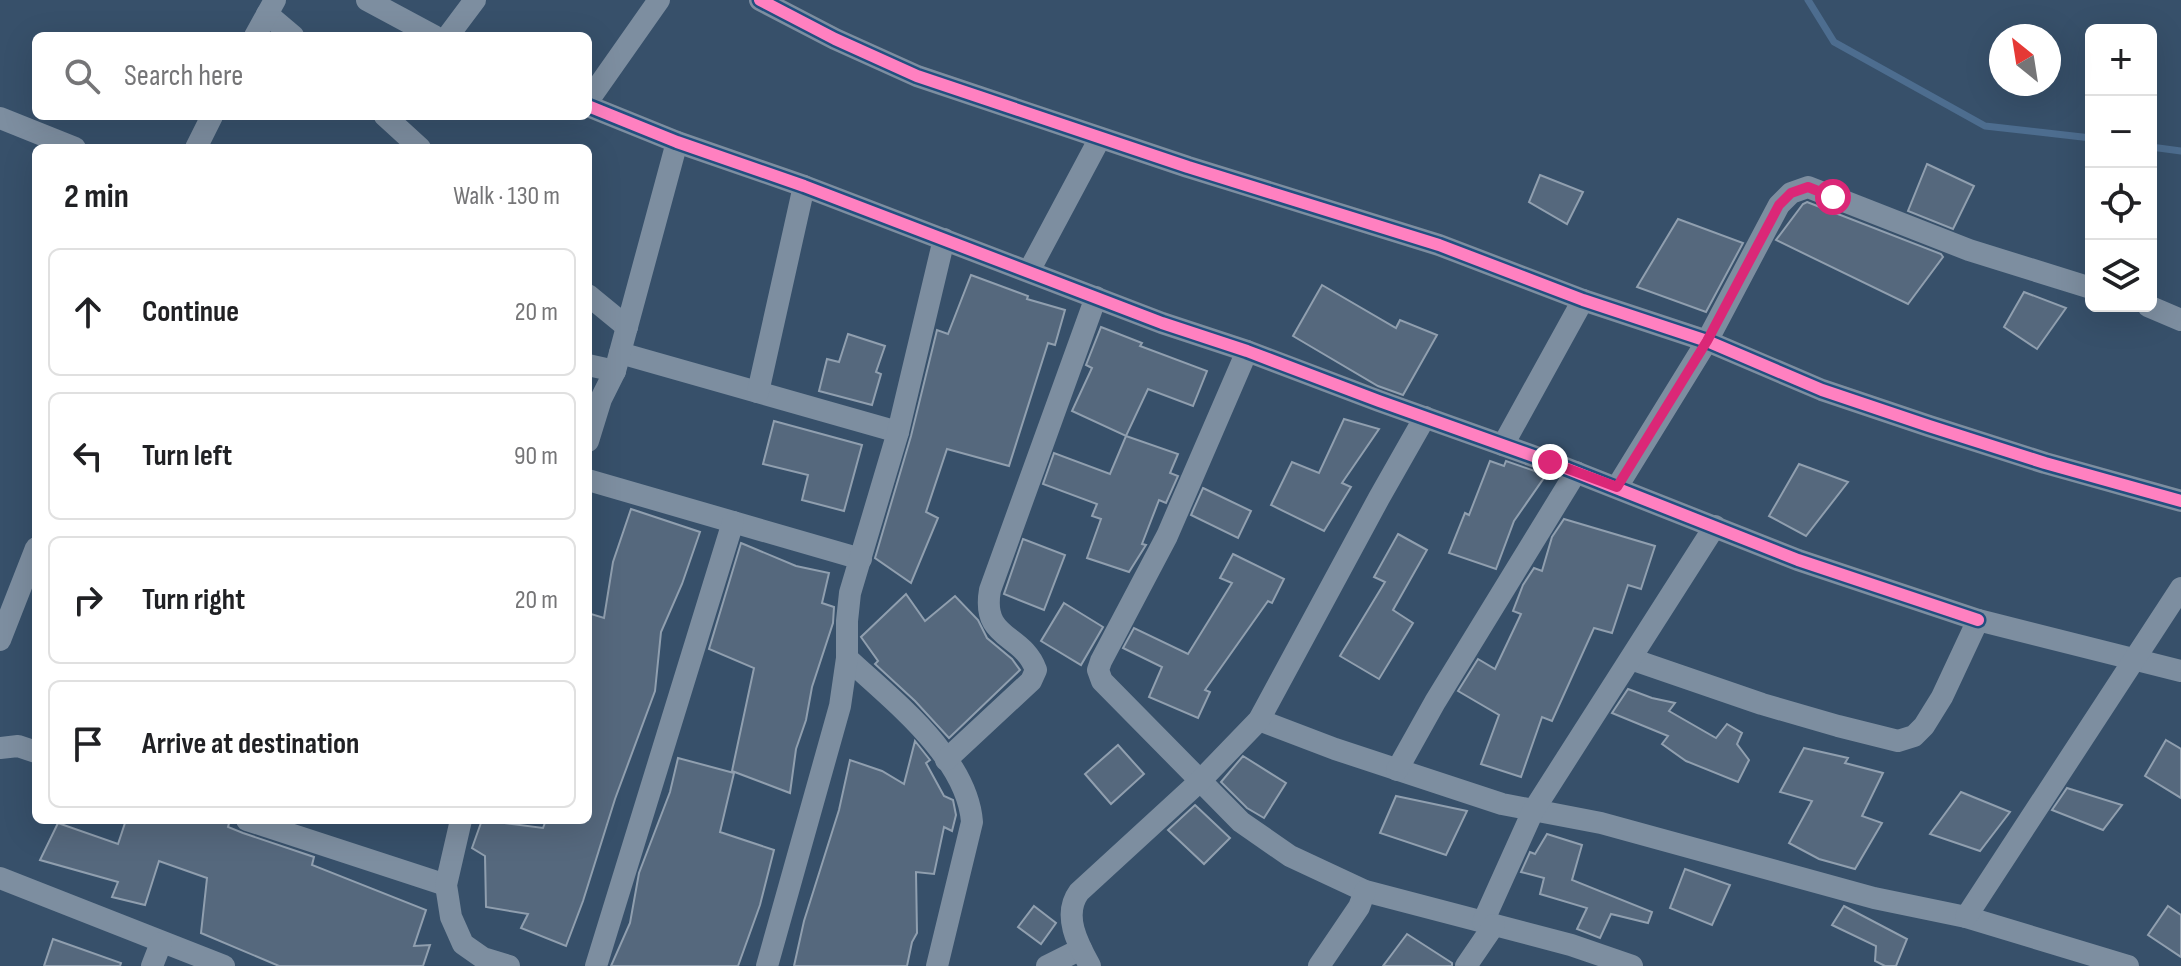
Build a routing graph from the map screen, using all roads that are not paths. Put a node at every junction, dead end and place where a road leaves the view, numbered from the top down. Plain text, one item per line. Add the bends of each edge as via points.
1 (367, 0) edge
2 (475, 0) edge
3 (659, 0) edge
4 (760, 0) edge
5 (271, 7) edge
6 (257, 32) edge
7 (290, 32) edge
8 (427, 32) edge
9 (451, 32) edge
10 (592, 98) edge
11 (592, 106) edge
12 (0, 118) edge
13 (210, 120) edge
14 (389, 120) edge
15 (1100, 138) junction
16 (677, 142) junction
17 (65, 144) edge
18 (198, 144) edge
19 (416, 144) edge
20 (804, 186) junction
21 (944, 239) junction
22 (1029, 271) junction
23 (2085, 286) edge
24 (1096, 297) junction
25 (592, 298) edge
26 (1583, 300) junction
27 (2157, 310) edge
28 (2181, 320) edge
29 (627, 327) junction
30 (1707, 341) junction
31 (1247, 351) junction
32 (618, 362) junction
33 (592, 365) edge
34 (758, 392) junction
35 (1425, 417) junction
36 (592, 428) edge
37 (898, 432) junction
38 (1503, 445) junction
39 (1576, 472) junction
40 (592, 481) edge
41 (1617, 487) junction
42 (2181, 501) edge
43 (733, 522) junction
44 (1715, 526) junction
45 (32, 558) edge
46 (861, 559) junction
47 (2181, 588) edge
48 (1978, 620) junction
49 (0, 640) edge
50 (847, 658) junction
51 (2135, 658) junction
52 (1631, 659) junction
53 (2181, 671) edge
54 (1259, 720) junction
55 (0, 748) edge
56 (32, 751) edge
57 (946, 760) junction
58 (1397, 770) junction
59 (1200, 781) junction
60 (1533, 811) junction
61 (259, 824) edge
62 (460, 824) edge
63 (0, 878) edge
64 (446, 885) junction
65 (1365, 891) junction
66 (1966, 917) junction
67 (1488, 924) junction
68 (161, 943) junction
69 (1085, 958) edge
70 (481, 962) edge
71 (152, 966) edge
72 (224, 966) edge
73 (509, 966) edge
74 (596, 966) edge
75 (767, 966) edge
76 (937, 966) edge
77 (1047, 966) edge
78 (1319, 966) edge
79 (1466, 966) edge
80 (1632, 966) edge
81 (2128, 966) edge

1 - 8 street
2 - 9 street
3 - 10 street
4 - 15 street via 917,76
5 - 6 street
5 - 7 street
11 - 16 street
12 - 17 street
13 - 18 street
14 - 19 street
15 - 22 street
15 - 26 street via 1439,245
16 - 20 street
16 - 29 street
20 - 21 street
20 - 34 street
21 - 22 street
21 - 37 street
22 - 24 street
23 - 30 street via 1969,250 1808,187 1779,205
24 - 31 street
24 - 57 street via 988,599 994,624 1032,659 1036,670 1031,681
25 - 29 street
26 - 30 street
26 - 38 street
27 - 28 street
29 - 32 street
30 - 41 street
30 - 42 street via 1822,390
31 - 35 street
31 - 59 street via 1167,536 1098,670 1102,681
32 - 33 street
32 - 34 street
32 - 36 street
34 - 37 street
35 - 38 street
35 - 54 street
37 - 46 street
38 - 39 street
39 - 41 street
39 - 58 street
40 - 43 street
41 - 44 street
43 - 46 street
43 - 74 street
44 - 48 street via 1798,560
44 - 52 street
45 - 49 street
46 - 50 street via 850,593
47 - 51 street
48 - 51 street
48 - 52 street via 1924,726 1898,741 1762,704
50 - 57 street via 927,734
50 - 75 street via 840,706
51 - 53 street
51 - 66 street
52 - 60 street
54 - 58 street
54 - 59 street
55 - 56 street
57 - 76 street via 971,802 972,822
58 - 60 street
59 - 65 street via 1241,822 1290,856
59 - 69 street via 1072,902 1070,914
60 - 66 street via 1601,823 1874,898
60 - 67 street
61 - 64 street
62 - 64 street
63 - 68 street
64 - 70 street via 451,917 463,944
65 - 67 street
65 - 78 street
66 - 81 street
67 - 79 street
67 - 80 street
68 - 71 street
68 - 72 street
69 - 77 street
70 - 73 street

